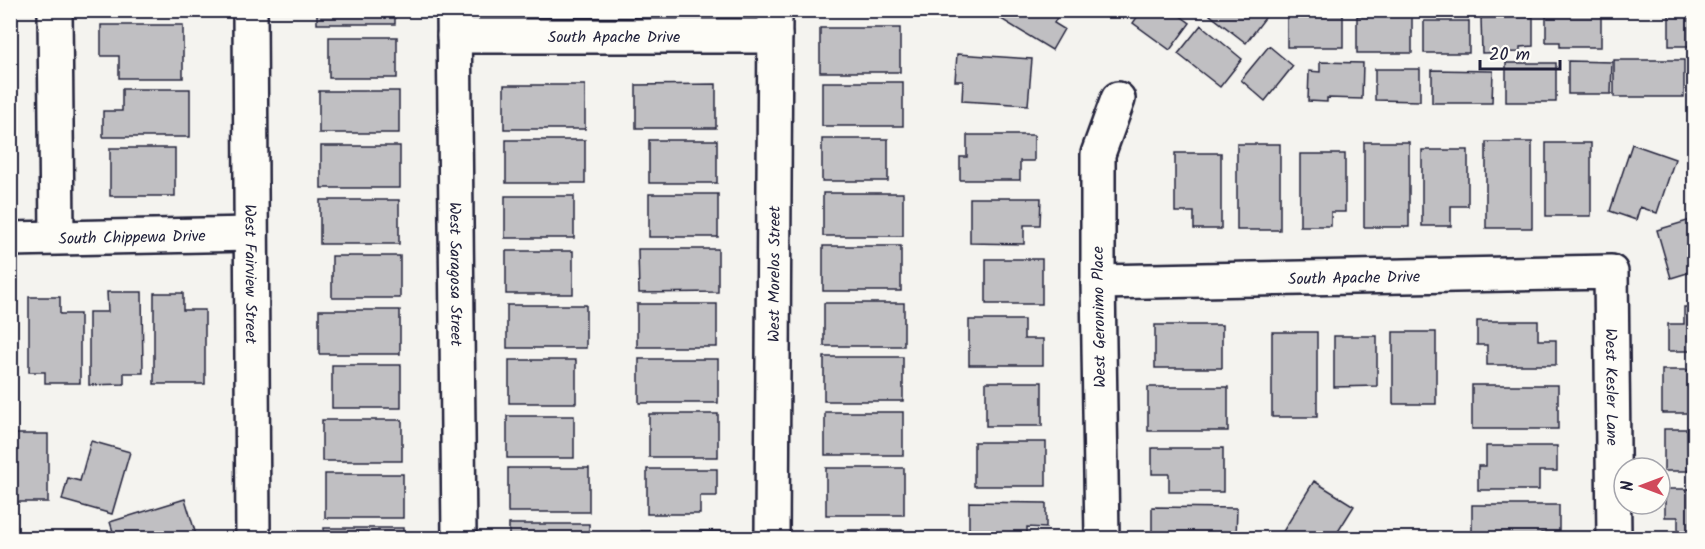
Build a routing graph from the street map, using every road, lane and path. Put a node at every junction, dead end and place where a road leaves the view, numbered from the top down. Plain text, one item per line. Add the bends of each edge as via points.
1 (55, 10) edge
2 (250, 10) edge
3 (454, 23) edge
4 (775, 23) edge
5 (1118, 99) dead end
6 (251, 234) junction
7 (57, 237) junction
8 (10, 238) edge
9 (1611, 272) joint
10 (1098, 282) junction
11 (253, 538) edge
12 (459, 538) edge
13 (772, 538) edge
14 (1102, 538) edge
15 (1614, 538) edge

1 - 7 street
2 - 6 street, West Fairview Street
3 - 4 street, South Apache Drive
3 - 12 street, West Saragosa Street
4 - 13 street, West Morelos Street
5 - 10 street, West Geronimo Place via 1098,154
6 - 7 street, South Chippewa Drive
6 - 11 street, West Fairview Street
7 - 8 street, South Chippewa Drive
9 - 10 street, South Apache Drive
9 - 15 street, West Kesler Lane
10 - 14 street, West Geronimo Place

